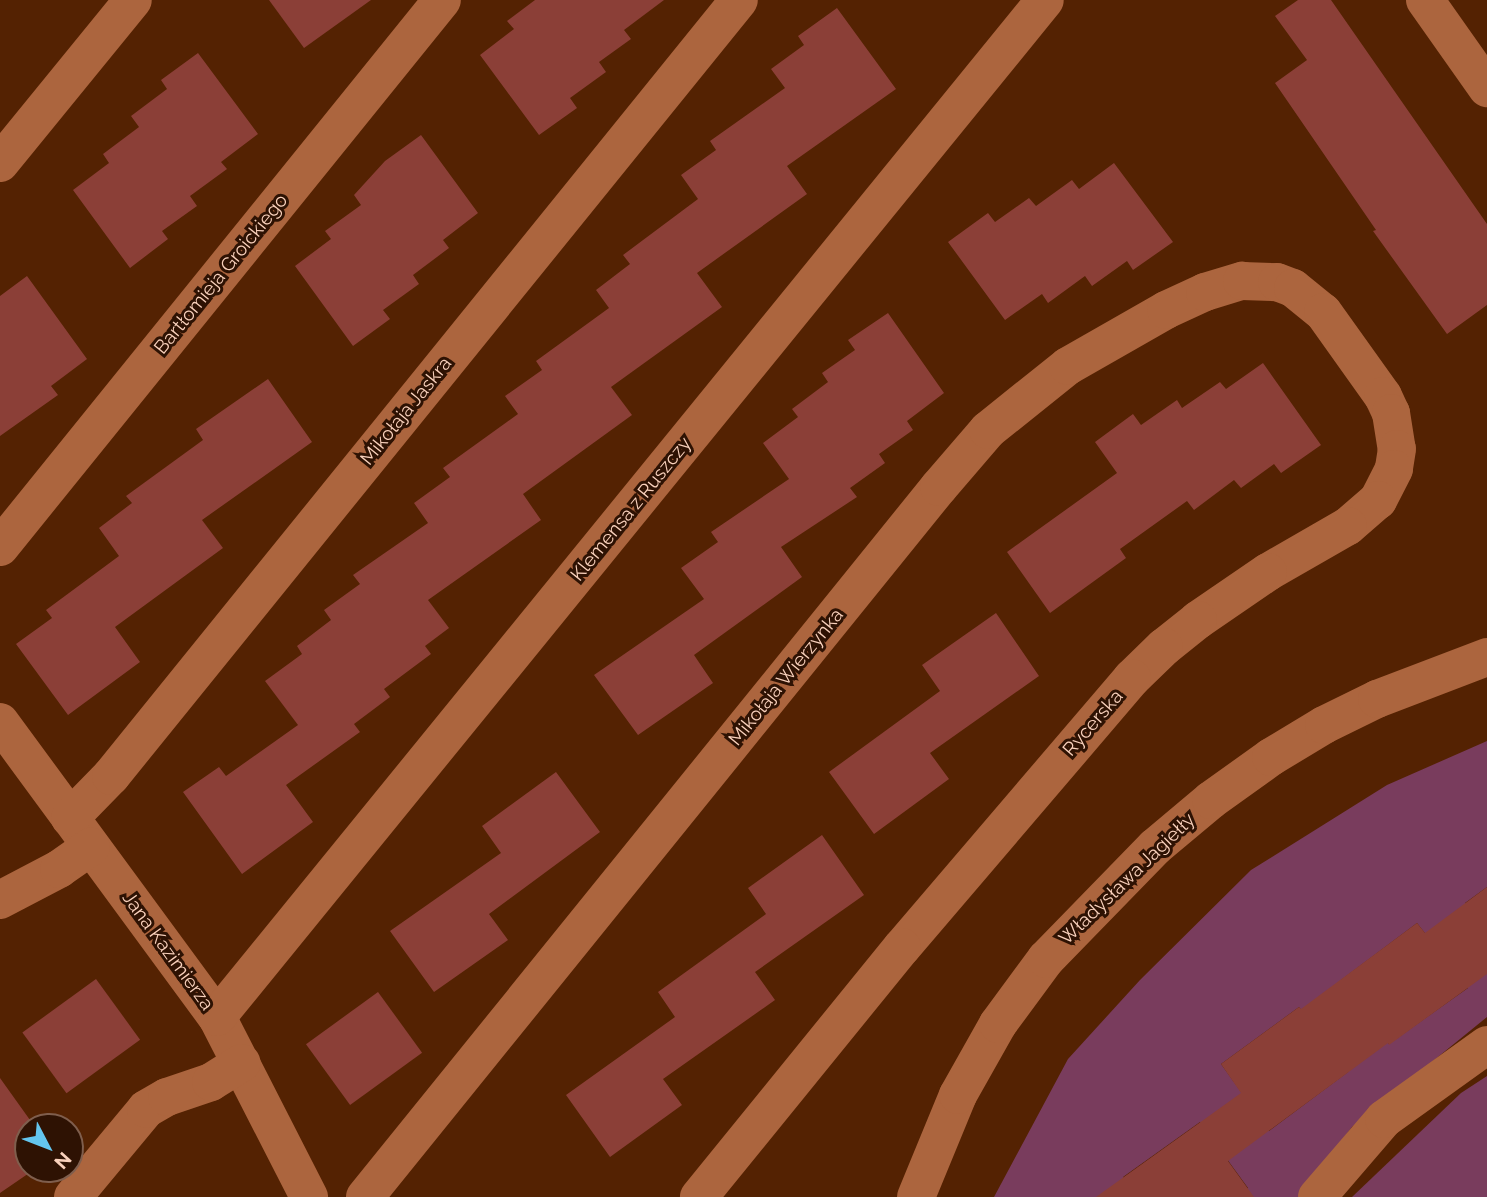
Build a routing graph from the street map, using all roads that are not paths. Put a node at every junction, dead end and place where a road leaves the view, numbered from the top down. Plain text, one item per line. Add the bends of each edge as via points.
1 (133, 0) edge
2 (442, 0) edge
3 (739, 0) edge
4 (1045, 0) edge
5 (1425, 0) edge
6 (1487, 88) edge
7 (0, 163) edge
8 (1293, 288) joint
9 (0, 547) edge
10 (1487, 657) edge
11 (0, 722) edge
12 (81, 833) junction
13 (0, 900) edge
14 (217, 1017) junction
15 (1487, 1045) edge
16 (242, 1063) junction
17 (73, 1197) edge
18 (309, 1197) edge
19 (365, 1197) edge
20 (699, 1197) edge
21 (916, 1197) edge
22 (1317, 1197) edge

1 - 7 street
2 - 9 street, Bartłomieja Groickiego
3 - 12 street, Mikołaja Jaskra via 111,776
4 - 14 street, Klemensa z Ruszczy
5 - 6 street
8 - 19 street, Mikołaja Wierzynka via 1277,282 1242,281 1166,310 1068,366 988,430
8 - 20 street, Rycerska via 1323,312 1391,413 1397,449 1394,469 1378,500 1348,526 1268,572 1198,620 1132,678 911,936
10 - 21 street, Władysława Jagiełły via 1377,699 1324,725 1241,778 1156,847 1045,959 998,1024 958,1095
11 - 12 street, Jana Kazimierza
12 - 13 street, Mikołaja Jaskra via 59,869
12 - 14 street, Jana Kazimierza
14 - 16 street, Jana Kazimierza
15 - 22 street via 1384,1119
16 - 17 street via 211,1082 146,1109
16 - 18 street, Jana Kazimierza

